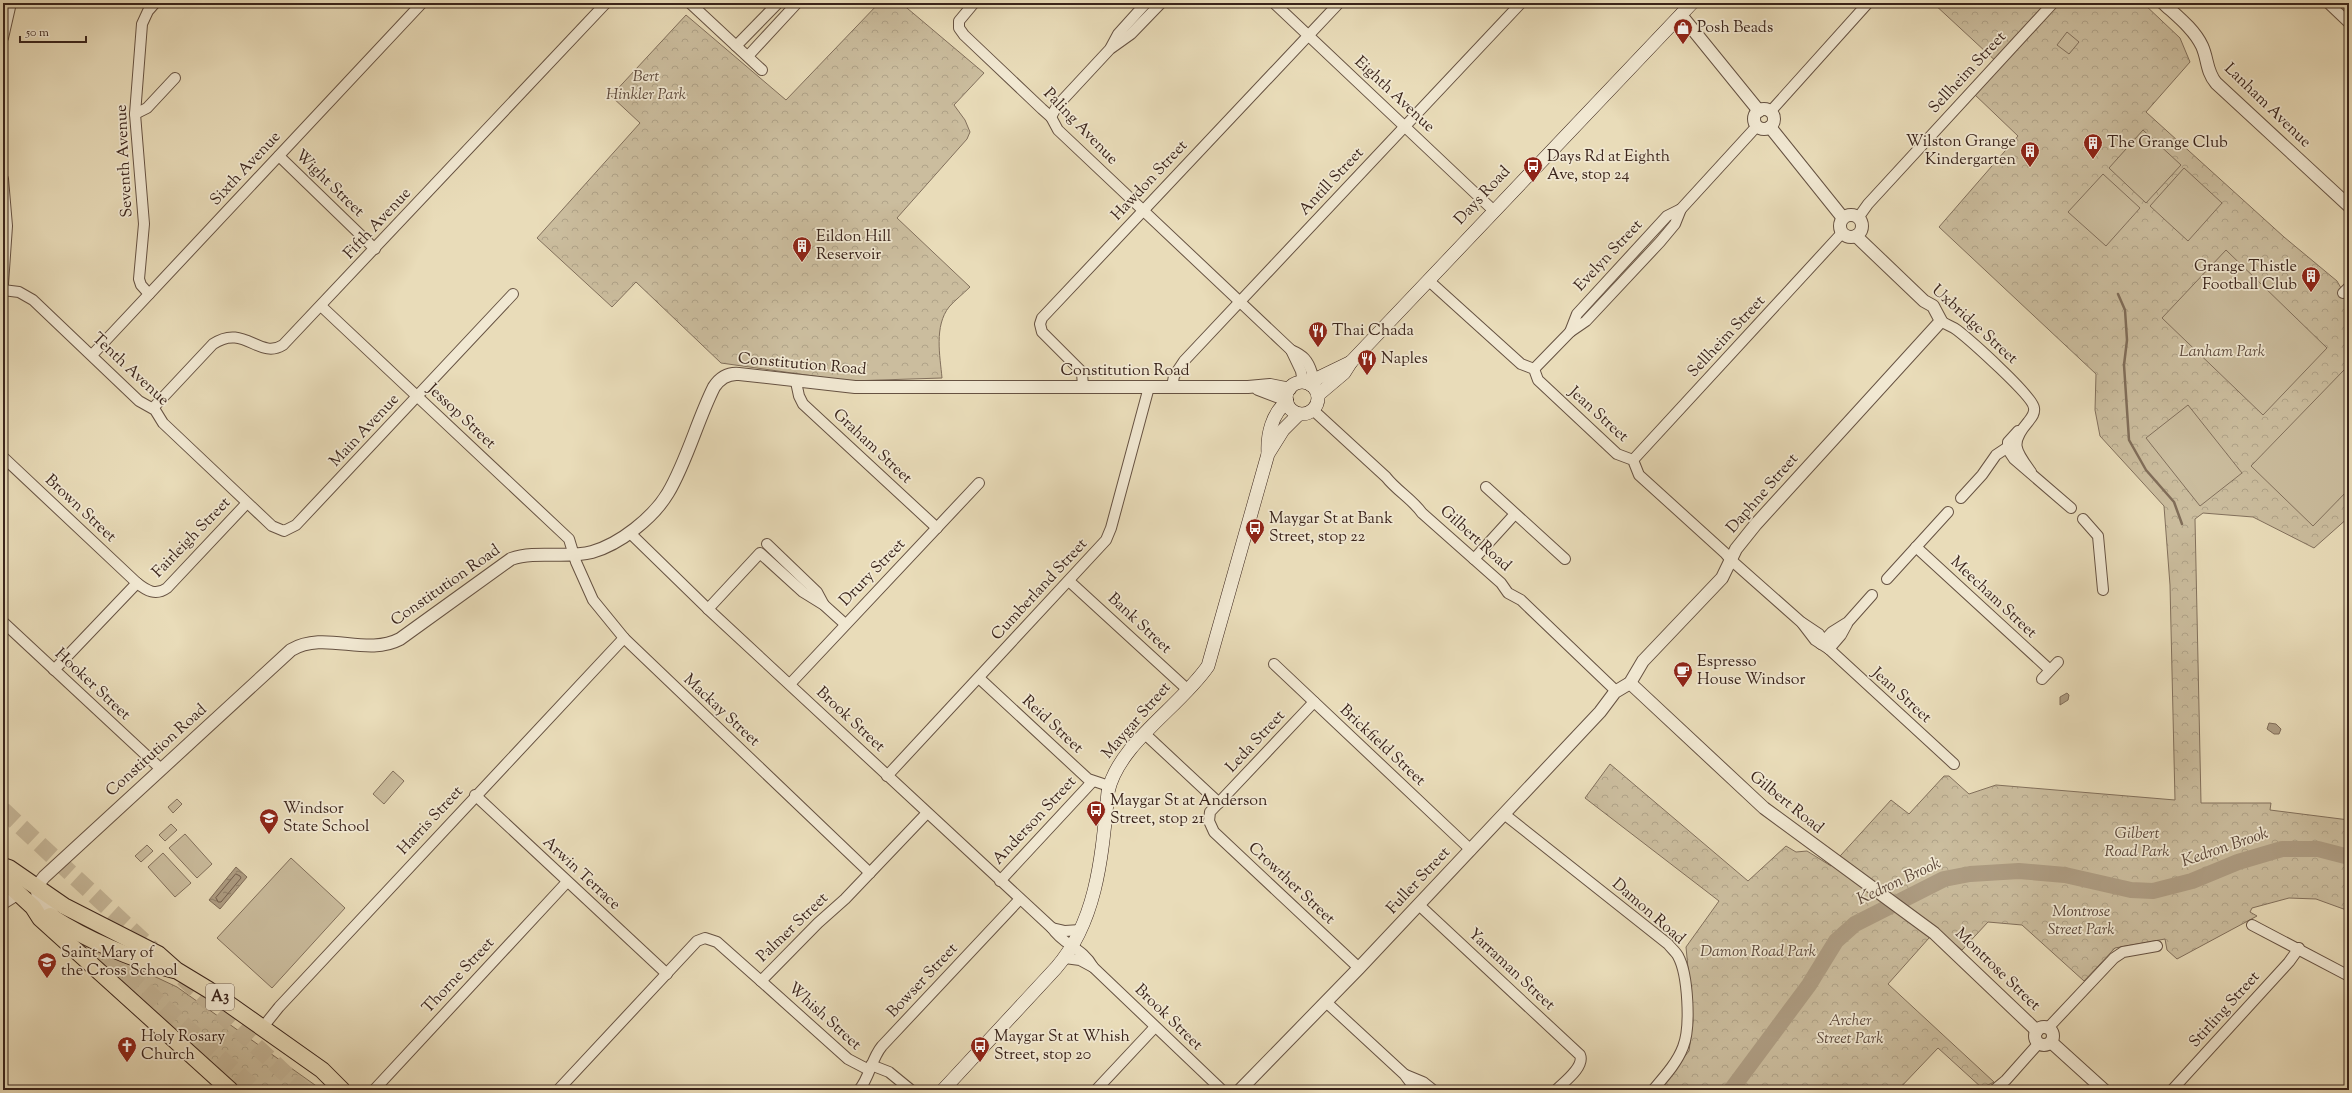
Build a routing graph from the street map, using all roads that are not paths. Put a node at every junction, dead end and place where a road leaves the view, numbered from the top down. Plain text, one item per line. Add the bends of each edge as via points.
1 (11, 3) edge
2 (155, 3) edge
3 (422, 3) edge
4 (606, 3) edge
5 (690, 3) edge
6 (778, 3) edge
7 (797, 3) edge
8 (974, 3) edge
9 (1146, 3) edge
10 (1161, 3) edge
11 (1274, 3) edge
12 (1339, 3) edge
13 (1521, 3) edge
14 (1692, 3) edge
15 (1868, 3) edge
16 (2053, 3) edge
17 (2163, 3) edge
18 (2328, 3) edge
19 (1681, 15) junction
20 (2349, 23) edge
21 (1308, 36) junction
22 (3, 38) edge
23 (736, 46) junction
24 (1110, 49) junction
25 (748, 56) junction
26 (762, 70) dead end
27 (175, 78) dead end
28 (1764, 111) junction
29 (135, 114) junction
30 (1051, 117) junction
31 (1757, 126) junction
32 (1405, 127) junction
33 (1770, 127) junction
34 (279, 156) junction
35 (3, 179) edge
36 (2349, 206) edge
37 (1143, 210) junction
38 (1494, 210) junction
39 (1843, 218) junction
40 (1858, 218) junction
41 (1842, 233) junction
42 (1856, 236) junction
43 (375, 249) junction
44 (1428, 280) junction
45 (3, 284) edge
46 (3, 290) edge
47 (149, 294) junction
48 (513, 294) dead end
49 (1240, 302) junction
50 (321, 306) junction
51 (1941, 321) junction
52 (92, 355) junction
53 (1534, 369) junction
54 (796, 382) junction
55 (1083, 387) junction
56 (1149, 387) junction
57 (1172, 387) junction
58 (1310, 387) junction
59 (417, 397) junction
60 (1288, 397) junction
61 (153, 408) junction
62 (1313, 410) junction
63 (1299, 414) junction
64 (2012, 452) junction
65 (1268, 454) junction
66 (3, 457) edge
67 (1633, 460) junction
68 (979, 482) dead end
69 (1486, 487) dead end
70 (1961, 498) dead end
71 (247, 503) junction
72 (2071, 508) dead end
73 (1948, 512) dead end
74 (1514, 515) junction
75 (2083, 518) dead end
76 (937, 528) junction
77 (284, 531) joint
78 (630, 533) junction
79 (1916, 547) junction
80 (574, 554) junction
81 (1474, 559) junction
82 (1565, 559) dead end
83 (1730, 560) junction
84 (1887, 579) dead end
85 (1070, 581) junction
86 (137, 583) junction
87 (2103, 590) dead end
88 (1872, 595) dead end
89 (708, 608) junction
90 (3, 622) edge
91 (845, 624) junction
92 (624, 638) junction
93 (1825, 644) junction
94 (2058, 662) dead end
95 (1274, 664) dead end
96 (54, 670) junction
97 (2050, 670) junction
98 (979, 678) junction
99 (2042, 679) dead end
100 (1630, 683) junction
101 (790, 684) junction
102 (1188, 690) junction
103 (1616, 691) junction
104 (1314, 702) junction
105 (1145, 734) junction
106 (1954, 764) dead end
107 (161, 769) junction
108 (887, 776) junction
109 (1092, 782) junction
110 (1109, 786) junction
111 (475, 795) junction
112 (1219, 803) junction
113 (927, 813) junction
114 (1504, 814) junction
115 (1470, 850) junction
116 (870, 873) junction
117 (3, 877) edge
118 (1000, 881) junction
119 (567, 882) junction
120 (37, 889) junction
121 (19, 894) junction
122 (1020, 899) junction
123 (3, 904) edge
124 (1419, 905) junction
125 (33, 907) junction
126 (55, 919) junction
127 (2252, 925) dead end
128 (1052, 928) junction
129 (1080, 930) junction
130 (1934, 933) joint
131 (2157, 946) dead end
132 (1072, 947) junction
133 (2299, 948) junction
134 (1065, 958) junction
135 (1093, 967) junction
136 (1359, 968) junction
137 (176, 970) junction
138 (667, 974) junction
139 (2349, 976) edge
140 (761, 981) junction
141 (1326, 1002) junction
142 (263, 1027) junction
143 (1155, 1027) junction
144 (2043, 1029) junction
145 (2045, 1042) junction
146 (870, 1068) junction
147 (1404, 1074) junction
148 (230, 1090) edge
149 (342, 1090) edge
150 (374, 1090) edge
151 (558, 1090) edge
152 (859, 1090) edge
153 (911, 1090) edge
154 (943, 1090) edge
155 (1096, 1090) edge
156 (1222, 1090) edge
157 (1240, 1090) edge
158 (1416, 1090) edge
159 (1433, 1090) edge
160 (1556, 1090) edge
161 (1654, 1090) edge
162 (1994, 1090) edge
163 (2104, 1090) edge
164 (2172, 1090) edge

1 - 22 street
2 - 29 street, Seventh Avenue via 142,24
3 - 34 street, Sixth Avenue
4 - 43 street, Fifth Avenue
5 - 23 street
6 - 23 street
7 - 25 street
8 - 30 street, Paling Avenue via 959,21 959,28
9 - 24 street via 1118,34
10 - 24 street via 1131,34
11 - 21 street, Eighth Avenue
12 - 21 street, Hawdon Street
13 - 32 street, Antill Street
14 - 19 main road, Days Road
15 - 28 street
16 - 40 street, Sellheim Street
17 - 36 street, Lanham Avenue via 2198,38 2208,70 2216,83
18 - 20 street
19 - 28 street
19 - 38 main road, Days Road
21 - 32 street, Eighth Avenue
21 - 37 street, Hawdon Street
23 - 25 street
24 - 30 street via 1057,106
25 - 26 street
27 - 29 street via 147,108
28 - 31 street via 1754,118
28 - 33 street via 1774,119
29 - 47 street, Seventh Avenue via 144,224 139,279
30 - 37 street, Paling Avenue via 1058,130
31 - 33 street via 1764,129
31 - 53 street, Evelyn Street via 1681,209 1663,220 1577,314 1570,332
32 - 38 street, Eighth Avenue
32 - 49 street, Antill Street
33 - 39 street
34 - 43 street, Wight Street
34 - 47 street, Sixth Avenue
35 - 45 street via 7,226
37 - 49 street, Paling Avenue
37 - 55 street, Hawdon Street via 1041,322 1040,328 1044,335 1082,372
38 - 44 main road, Days Road
39 - 40 street via 1850,215
39 - 41 street via 1840,226
40 - 42 street via 1862,228
41 - 42 street via 1848,237
41 - 67 street, Sellheim Street
42 - 51 street, Uxbridge Street via 1924,301 1933,306
43 - 50 street, Fifth Avenue
44 - 53 street via 1521,364
44 - 58 main road, Days Road via 1351,362 1318,378
46 - 52 street, Tenth Avenue via 27,296
47 - 52 street, Sixth Avenue
48 - 59 street, Main Avenue
49 - 57 street, Antill Street via 1179,367
49 - 58 street, Paling Avenue via 1291,350
50 - 59 street, Jessop Street
50 - 61 street, Fifth Avenue via 288,342 276,349 264,348 237,337 216,343
51 - 64 street, Uxbridge Street via 1956,329 2031,400 2034,413 2008,442
51 - 83 street, Daphne Street via 1765,514 1743,539
52 - 61 street, Tenth Avenue via 139,401
53 - 67 street, Jean Street via 1538,380 1618,454
54 - 55 street, Constitution Road via 855,387
54 - 76 street, Graham Street via 803,404
54 - 78 street, Constitution Road via 735,374 719,381 710,394 668,493
55 - 56 street, Constitution Road
56 - 57 street, Constitution Road
56 - 85 street, Cumberland Street via 1109,535
57 - 60 street, Constitution Road via 1248,387
58 - 60 main road via 1293,385
58 - 62 main road via 1317,403
59 - 77 street, Main Avenue via 296,525
59 - 80 street, Jessop Street via 569,539
60 - 63 main road via 1291,410
60 - 65 main road, Maygar Street via 1275,416 1267,442
61 - 71 street, Tenth Avenue via 163,423
62 - 63 main road
62 - 81 street, Gilbert Road via 1386,477 1396,490 1415,503 1422,513
63 - 65 main road, Maygar Street via 1283,430
64 - 70 street via 1986,470
64 - 72 street via 2030,472
65 - 102 main road, Maygar Street via 1211,659
66 - 86 street, Brown Street
67 - 83 street, Jean Street via 1639,475
68 - 76 street, Drury Street
69 - 74 street
71 - 77 street, Tenth Avenue via 272,526
71 - 86 street, Fairleigh Street via 164,590 151,592
73 - 79 street
74 - 81 street
74 - 82 street
75 - 87 street via 2098,536
76 - 91 street, Drury Street
78 - 80 street, Constitution Road via 614,544 598,550
78 - 89 street, Brook Street
79 - 84 street
79 - 97 street, Meecham Street
80 - 92 street, Mackay Street via 593,600
80 - 107 street, Constitution Road via 529,555 511,559 400,639 386,645 318,641 296,647
81 - 103 street, Gilbert Road
83 - 93 street, Jean Street via 1801,622 1814,629
83 - 100 street, Daphne Street via 1722,578 1643,661
85 - 98 street, Cumberland Street
85 - 102 street, Bank Street
86 - 96 street, Fairleigh Street
88 - 93 street
89 - 91 street via 762,548 817,592 824,605
89 - 101 street, Brook Street
90 - 96 street, Hooker Street
91 - 101 street, Drury Street
92 - 111 street, Harris Street
92 - 116 street, Mackay Street
93 - 106 street, Jean Street
94 - 97 street
95 - 104 street, Brickfield Street
96 - 107 street, Hooker Street
97 - 99 street
98 - 108 street, Cumberland Street
98 - 109 street, Reid Street
100 - 103 street, Daphne Street
100 - 130 street, Gilbert Road via 1764,808
101 - 108 street, Brook Street
102 - 105 main road, Maygar Street
103 - 114 street, Fuller Street via 1600,712
104 - 112 street, Leda Street
104 - 115 street, Brickfield Street
105 - 110 main road, Maygar Street via 1122,760
105 - 112 street
107 - 120 street, Constitution Road via 60,861 41,880
108 - 113 street, Brook Street
109 - 110 street, Reid Street
109 - 118 street, Anderson Street
110 - 129 main road, Maygar Street via 1098,877
111 - 119 street, Arwin Terrace
111 - 142 street, Harris Street via 284,1001
112 - 136 street, Crowther Street via 1210,812 1209,821 1214,832
113 - 116 street, Palmer Street
113 - 118 street, Brook Street
114 - 115 street, Fuller Street
114 - 161 street, Damon Road via 1668,944 1678,955 1688,1012 1687,1036 1678,1057
115 - 124 street, Fuller Street
116 - 140 street, Palmer Street
117 - 120 highway, A3 via 9,868
117 - 121 highway, A3
118 - 122 street, Brook Street
119 - 138 street, Arwin Terrace
119 - 150 street, Thorne Street
120 - 126 street via 40,901
120 - 137 highway, A3 via 64,906 158,954
121 - 123 street
121 - 125 highway, A3
122 - 128 street, Brook Street
122 - 146 street, Bowser Street via 882,1046
124 - 136 street, Fuller Street
124 - 160 street, Yarraman Street via 1575,1049 1581,1058 1577,1068
125 - 126 highway, A3
125 - 148 highway, A3 via 40,918
126 - 137 highway, A3 via 77,932 150,964
127 - 133 street
128 - 129 street via 1065,932
128 - 132 street, Brook Street via 1058,937
129 - 132 main road, Maygar Street
130 - 144 street, Montrose Street
131 - 144 street via 2123,952 2114,958
132 - 134 main road, Maygar Street
132 - 135 street, Brook Street via 1087,957
133 - 139 street
133 - 164 street, Stirling Street
134 - 135 street, Brook Street via 1080,960
134 - 154 main road, Maygar Street
135 - 143 street, Brook Street
136 - 141 street, Fuller Street
137 - 142 highway, A3
138 - 140 street, Palmer Street via 697,941 709,938
138 - 151 street, Palmer Street
140 - 146 street, Whish Street via 852,1063
141 - 147 street
141 - 157 street, Fuller Street
142 - 149 highway, A3 via 322,1070
143 - 155 street
143 - 156 street, Brook Street
144 - 145 street via 2036,1039
145 - 162 street
145 - 163 street
146 - 152 street, Bowser Street
146 - 153 street, Whish Street via 889,1072
147 - 158 street
147 - 159 street

